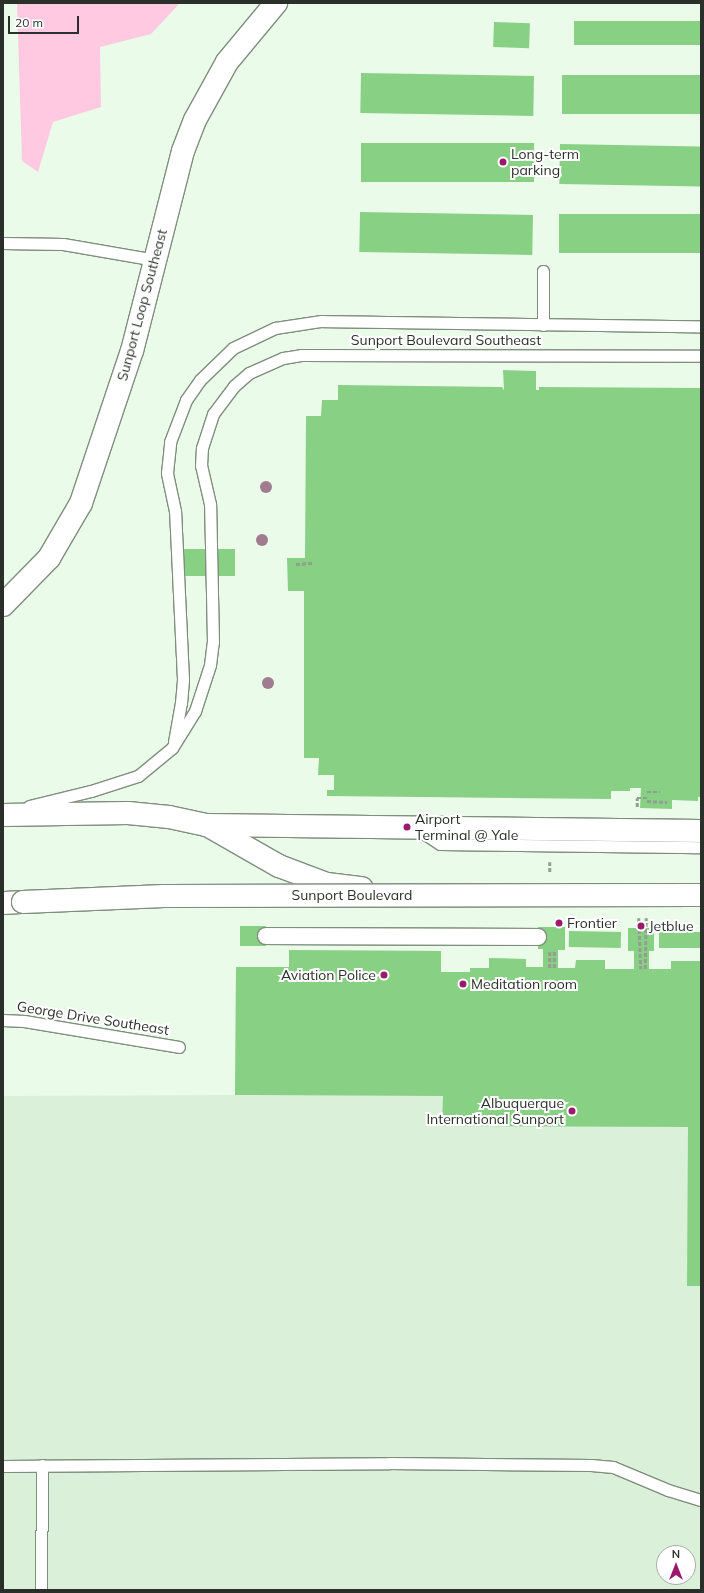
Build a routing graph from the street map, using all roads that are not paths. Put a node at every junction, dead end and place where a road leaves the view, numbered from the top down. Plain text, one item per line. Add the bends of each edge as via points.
1 (276, 3) edge
2 (3, 243) edge
3 (156, 260) junction
4 (543, 271) dead end
5 (543, 325) junction
6 (701, 326) edge
7 (701, 356) edge
8 (3, 605) edge
9 (172, 748) junction
10 (3, 810) edge
11 (3, 815) edge
12 (206, 825) junction
13 (414, 827) junction
14 (701, 831) edge
15 (701, 847) edge
16 (701, 890) edge
17 (701, 895) edge
18 (13, 903) edge
19 (266, 936) dead end
20 (538, 937) dead end
21 (3, 1020) edge
22 (179, 1047) dead end
23 (42, 1465) junction
24 (3, 1466) edge
25 (701, 1500) edge
26 (41, 1590) edge

1 - 3 main road, Sunport Loop Southeast via 227,62 195,120 183,152
2 - 3 lane via 63,244
3 - 8 main road, Sunport Loop Southeast via 132,351 81,503 48,558
4 - 5 lane
5 - 6 lane
5 - 9 lane via 298,323 253,336 233,348 200,380 186,400 177,421 170,442 167,465 175,511 183,679 182,703
7 - 9 lane, Sunport Boulevard Southeast via 302,355 277,360 249,374 234,386 213,414 206,431 201,466 210,504 213,642 210,665 195,711
9 - 10 lane, Sunport Boulevard Southeast via 138,776 46,803
11 - 12 main road, Sunport Boulevard via 128,813 169,817
12 - 13 main road, Sunport Boulevard
12 - 16 main road, Sunport Boulevard via 279,866 327,884 380,890
13 - 14 main road, Sunport Boulevard
13 - 15 lane via 440,844
17 - 18 main road, Sunport Boulevard, bridge via 171,896
19 - 20 street
21 - 22 lane, George Drive Southeast via 24,1021
23 - 24 lane
23 - 25 lane via 389,1463 613,1467 668,1490
23 - 26 lane

